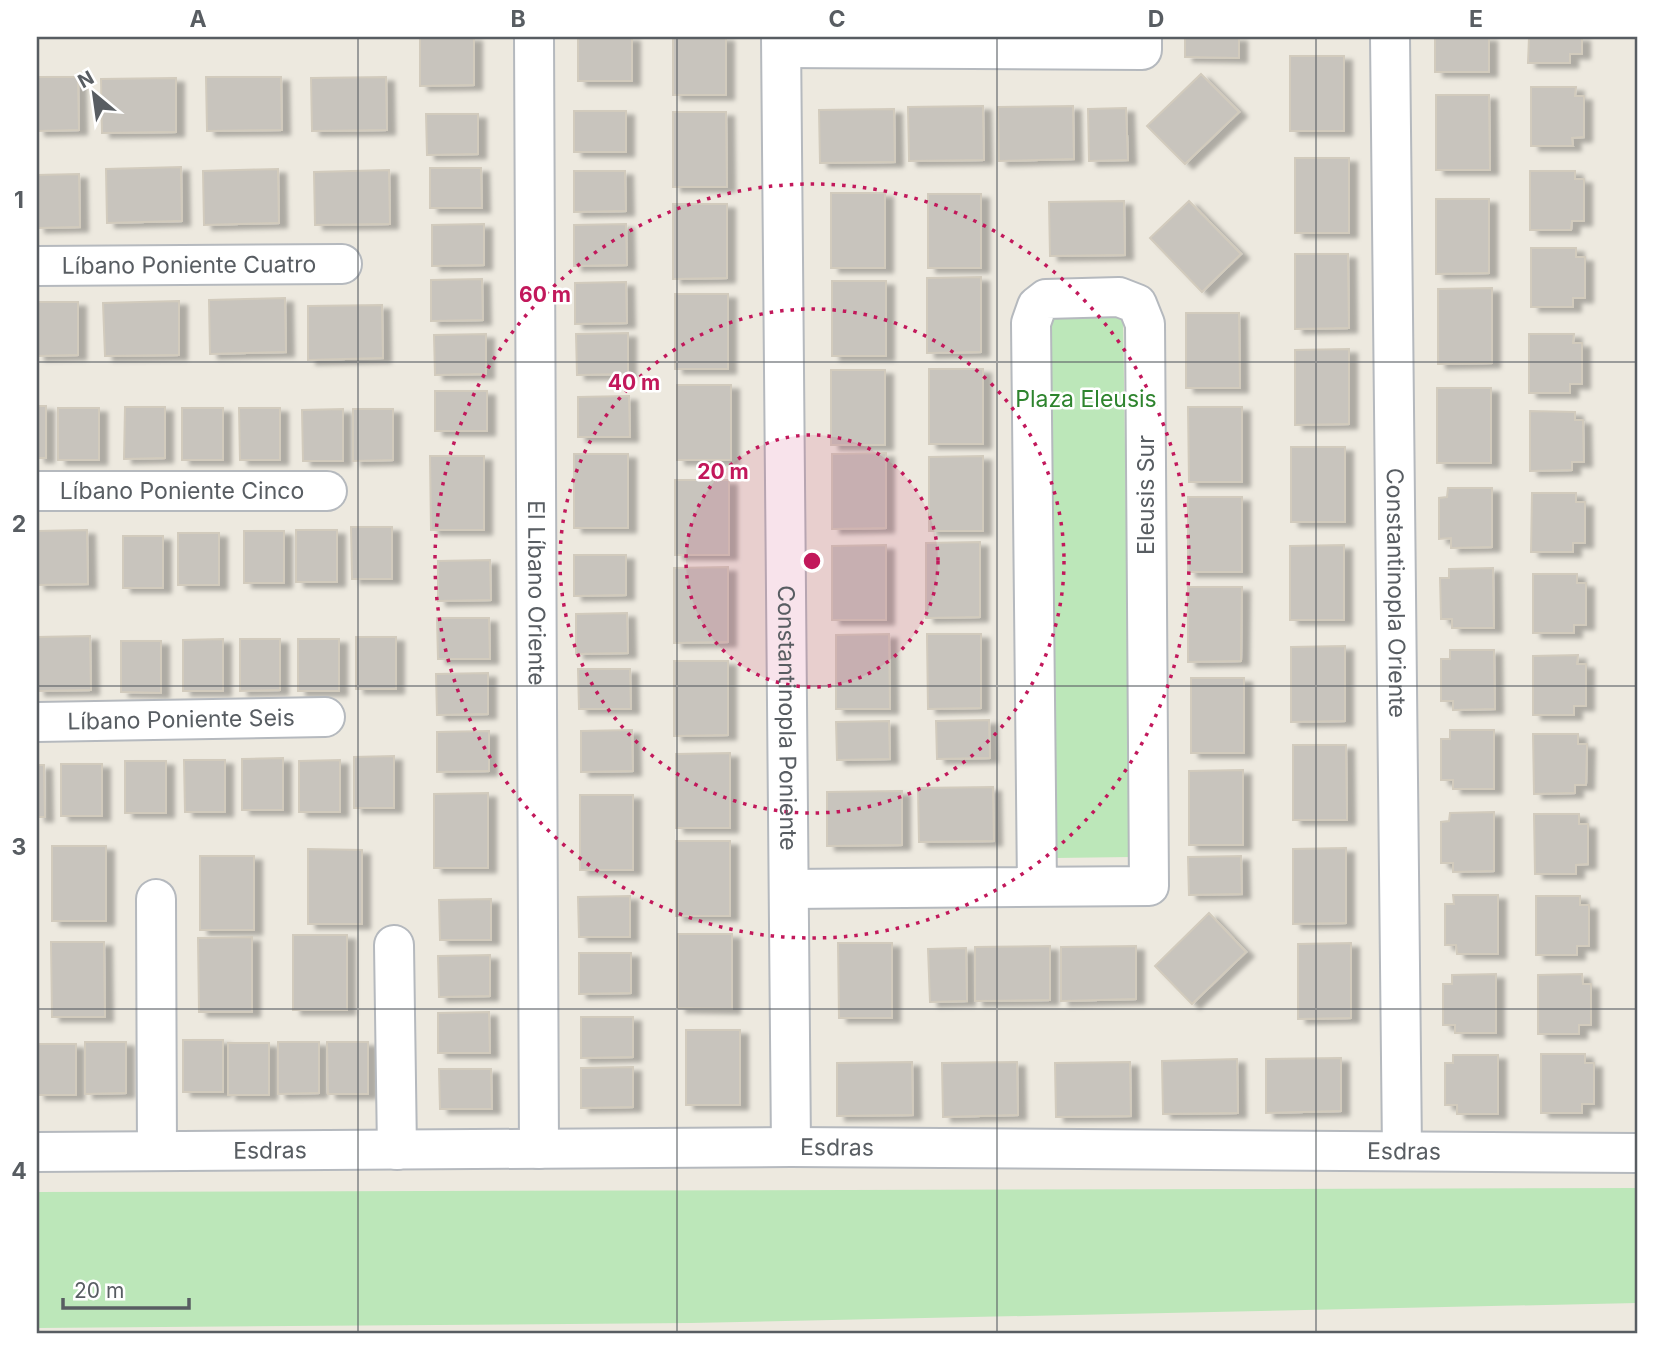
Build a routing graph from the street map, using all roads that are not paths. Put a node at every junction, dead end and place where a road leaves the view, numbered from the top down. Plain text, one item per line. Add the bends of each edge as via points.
1 (534, 37) edge
2 (1142, 37) edge
3 (1390, 37) edge
4 (782, 42) edge
5 (1028, 43) edge
6 (342, 264) dead end
7 (37, 266) edge
8 (37, 491) edge
9 (327, 491) dead end
10 (325, 717) dead end
11 (37, 722) edge
12 (1037, 887) junction
13 (789, 890) junction
14 (156, 899) dead end
15 (394, 944) dead end
16 (791, 1147) junction
17 (539, 1149) junction
18 (397, 1150) junction
19 (157, 1151) junction
20 (1402, 1151) junction
21 (37, 1152) edge
22 (1637, 1153) edge

1 - 17 street, El Líbano Oriente
2 - 5 street via 1142,50
3 - 20 street, Constantinopla Oriente
4 - 5 street
4 - 13 street, Constantinopla Poniente
6 - 7 street, Líbano Poniente Cuatro
8 - 9 street, Líbano Poniente Cinco
10 - 11 street, Líbano Poniente Seis
12 - 12 street, Eleusis Sur via 1149,886 1145,324 1137,304 1119,296 1046,299 1037,306 1031,323
12 - 13 street, Eleusis Sur
13 - 16 street, Constantinopla Poniente
14 - 19 street
15 - 18 street
16 - 17 street, Esdras
16 - 20 street, Esdras
17 - 18 street, Esdras
18 - 19 street, Esdras
19 - 21 street, Esdras
20 - 22 street, Esdras

